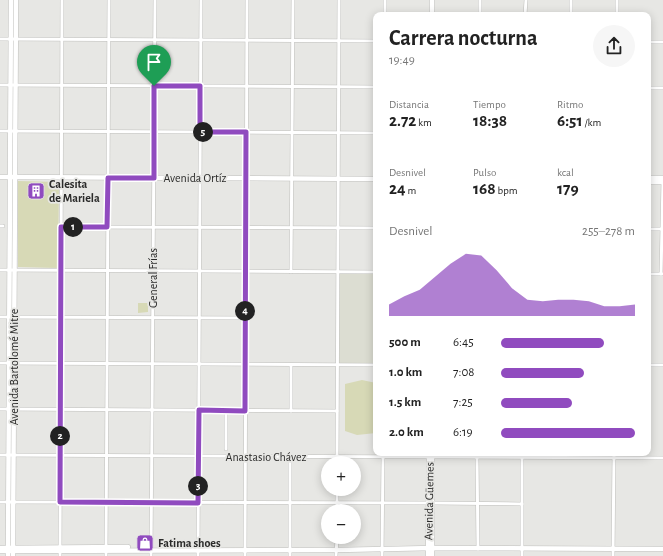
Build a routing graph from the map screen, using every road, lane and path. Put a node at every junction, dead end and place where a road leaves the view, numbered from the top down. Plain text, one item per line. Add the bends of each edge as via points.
1 (11, 0) edge
2 (16, 0) edge
3 (62, 0) edge
4 (109, 0) edge
5 (155, 0) edge
6 (201, 0) edge
7 (247, 0) edge
8 (293, 0) edge
9 (339, 0) edge
10 (385, 0) edge
11 (432, 0) edge
12 (480, 0) edge
13 (526, 0) edge
14 (571, 0) edge
15 (617, 0) edge
16 (385, 12) edge
17 (432, 12) edge
18 (480, 12) edge
19 (526, 12) edge
20 (571, 12) edge
21 (617, 12) edge
22 (0, 39) edge
23 (13, 39) junction
24 (62, 39) junction
25 (108, 39) junction
26 (155, 40) junction
27 (201, 40) junction
28 (247, 40) junction
29 (293, 40) junction
30 (339, 41) junction
31 (373, 41) edge
32 (651, 42) edge
33 (663, 42) edge
34 (0, 85) edge
35 (13, 85) junction
36 (62, 85) junction
37 (108, 86) junction
38 (154, 86) junction
39 (200, 86) junction
40 (246, 86) junction
41 (293, 87) junction
42 (339, 87) junction
43 (373, 87) edge
44 (651, 88) edge
45 (663, 88) edge
46 (0, 131) edge
47 (12, 131) junction
48 (62, 131) junction
49 (108, 132) junction
50 (154, 132) junction
51 (200, 132) junction
52 (246, 132) junction
53 (292, 133) junction
54 (338, 133) junction
55 (373, 133) edge
56 (0, 177) edge
57 (13, 177) junction
58 (61, 178) junction
59 (108, 178) junction
60 (154, 178) junction
61 (200, 178) junction
62 (246, 178) junction
63 (292, 178) junction
64 (651, 178) edge
65 (663, 178) edge
66 (338, 179) junction
67 (373, 179) edge
68 (651, 182) edge
69 (663, 182) edge
70 (61, 227) junction
71 (107, 227) junction
72 (153, 227) junction
73 (200, 228) junction
74 (246, 228) junction
75 (292, 228) junction
76 (338, 228) junction
77 (373, 228) edge
78 (651, 229) edge
79 (662, 229) edge
80 (0, 270) edge
81 (12, 270) junction
82 (61, 271) junction
83 (107, 271) junction
84 (153, 271) junction
85 (199, 272) junction
86 (245, 272) junction
87 (292, 272) junction
88 (338, 272) junction
89 (373, 272) edge
90 (651, 274) edge
91 (662, 274) edge
92 (0, 317) edge
93 (12, 317) junction
94 (60, 317) junction
95 (107, 317) junction
96 (153, 318) junction
97 (199, 318) junction
98 (245, 318) junction
99 (0, 363) edge
100 (12, 363) junction
101 (60, 363) junction
102 (107, 364) junction
103 (153, 364) junction
104 (199, 364) junction
105 (245, 364) junction
106 (291, 365) junction
107 (337, 365) junction
108 (373, 365) edge
109 (651, 365) edge
110 (663, 365) edge
111 (0, 409) edge
112 (11, 409) junction
113 (60, 410) junction
114 (106, 410) junction
115 (152, 410) junction
116 (199, 410) junction
117 (226, 411) junction
118 (245, 411) junction
119 (291, 411) junction
120 (337, 411) junction
121 (226, 449) dead end
122 (0, 455) edge
123 (11, 456) junction
124 (60, 456) junction
125 (106, 456) junction
126 (152, 456) junction
127 (337, 456) edge
128 (407, 456) edge
129 (431, 456) edge
130 (446, 456) edge
131 (199, 457) junction
132 (245, 457) junction
133 (290, 457) junction
134 (321, 457) edge
135 (361, 457) edge
136 (383, 457) junction
137 (477, 458) junction
138 (522, 458) junction
139 (663, 458) edge
140 (570, 459) joint
141 (614, 459) junction
142 (337, 496) edge
143 (0, 502) edge
144 (11, 502) junction
145 (60, 502) junction
146 (106, 502) junction
147 (152, 502) junction
148 (198, 503) junction
149 (245, 503) junction
150 (290, 503) junction
151 (337, 503) junction
152 (383, 503) junction
153 (435, 503) dead end
154 (427, 504) dead end
155 (477, 504) junction
156 (522, 504) junction
157 (336, 544) edge
158 (0, 548) edge
159 (382, 548) junction
160 (431, 548) junction
161 (106, 549) junction
162 (152, 549) junction
163 (290, 549) junction
164 (336, 549) junction
165 (478, 549) junction
166 (522, 549) junction
167 (613, 549) junction
168 (663, 549) edge
169 (0, 551) edge
170 (60, 551) edge
171 (245, 551) edge
172 (10, 552) edge
173 (198, 552) edge
174 (106, 556) edge
175 (152, 556) edge
176 (290, 556) edge
177 (336, 556) edge
178 (382, 556) edge
179 (428, 556) edge
180 (432, 556) edge
181 (522, 556) edge
182 (613, 556) edge

1 - 23 main road
2 - 23 main road
3 - 24 street
4 - 25 street
5 - 26 street, General Frías
6 - 27 street
7 - 28 street
8 - 29 street
9 - 30 street
10 - 16 street
11 - 17 main road
12 - 18 street
13 - 19 street
14 - 20 street
15 - 21 street
22 - 23 street
23 - 24 street
23 - 35 main road, Avenida Bartolomé Mitre
24 - 25 street
24 - 36 street
25 - 26 street
25 - 37 street
26 - 27 street
26 - 38 street, General Frías
27 - 28 street
27 - 39 street
28 - 29 street
28 - 40 street
29 - 30 street
29 - 41 street
30 - 31 street
30 - 42 street
32 - 33 street
34 - 35 street
35 - 36 street
35 - 47 main road, Avenida Bartolomé Mitre
36 - 37 street
36 - 48 street
37 - 38 street
37 - 49 street
38 - 39 street
38 - 50 street, General Frías
39 - 40 street
39 - 51 street
40 - 41 street
40 - 52 street
41 - 42 street
41 - 53 street
42 - 43 street
42 - 54 street
44 - 45 street
46 - 47 street
47 - 48 street
47 - 57 main road, Avenida Bartolomé Mitre
48 - 49 street
48 - 58 street
49 - 50 street
49 - 59 street
50 - 51 street
50 - 60 street, General Frías
51 - 52 street
51 - 61 street
52 - 53 street
52 - 62 street
53 - 54 street
53 - 63 street
54 - 55 street
54 - 66 street
56 - 57 main road, Avenida Ortíz
57 - 58 main road, Avenida Ortíz
57 - 81 main road, Avenida Bartolomé Mitre
58 - 59 main road, Avenida Ortíz
58 - 70 street
59 - 60 main road, Avenida Ortíz
59 - 71 street
60 - 61 main road, Avenida Ortíz
60 - 72 street, General Frías
61 - 62 main road, Avenida Ortíz
61 - 73 street
62 - 63 main road, Avenida Ortíz
62 - 74 street
63 - 66 main road, Avenida Ortíz
63 - 75 street
64 - 65 main road
65 - 69 street
66 - 67 main road, Avenida Ortíz
66 - 76 street
68 - 69 main road
69 - 79 street
70 - 71 street
70 - 82 street
71 - 72 street
71 - 83 street
72 - 73 street
72 - 84 street, General Frías
73 - 74 street
73 - 85 street
74 - 75 street
74 - 86 street
75 - 76 street
75 - 87 street
76 - 77 street
76 - 88 street
78 - 79 street
79 - 91 street
80 - 81 street
81 - 82 street
81 - 93 main road, Avenida Bartolomé Mitre
82 - 83 street
82 - 94 street
83 - 84 street
83 - 95 street
84 - 85 street
84 - 96 street, General Frías
85 - 86 street
85 - 97 street
86 - 87 street
86 - 98 street
87 - 88 street
88 - 89 street
88 - 107 street
90 - 91 street
92 - 93 street
93 - 94 street
93 - 100 main road, Avenida Bartolomé Mitre
94 - 95 street
94 - 101 street
95 - 96 street
95 - 102 street
96 - 97 street
96 - 103 street, General Frías
97 - 98 street
97 - 104 street
98 - 105 street
99 - 100 street
100 - 101 street
100 - 112 main road, Avenida Bartolomé Mitre
101 - 102 street
101 - 113 street
102 - 103 street
102 - 114 street
103 - 104 street
103 - 115 street, General Frías
104 - 105 street
104 - 116 street
105 - 106 street
105 - 118 street
106 - 107 street
106 - 119 street
107 - 108 street
107 - 120 street
109 - 110 street
111 - 112 street
112 - 113 street
112 - 123 main road, Avenida Bartolomé Mitre
113 - 114 street
113 - 124 street
114 - 115 street
114 - 125 street
115 - 116 street
115 - 126 street, General Frías
116 - 117 street
116 - 131 street
117 - 118 street
117 - 121 street
118 - 119 street
118 - 132 street
119 - 120 street
120 - 127 street
122 - 123 street, Anastasio Chávez
123 - 124 street, Anastasio Chávez
123 - 144 main road, Avenida Bartolomé Mitre
124 - 125 street, Anastasio Chávez
124 - 145 street
125 - 126 street, Anastasio Chávez
125 - 146 street
126 - 131 street, Anastasio Chávez
126 - 147 street, General Frías
128 - 136 street, Anastasio Chávez
129 - 160 main road, Avenida Güemes
130 - 137 street, Anastasio Chávez
131 - 132 street, Anastasio Chávez
131 - 148 street
132 - 133 street, Anastasio Chávez
132 - 149 street
133 - 134 street, Anastasio Chávez
133 - 150 street
135 - 136 street, Anastasio Chávez
136 - 152 street
137 - 138 street, Anastasio Chávez
137 - 155 street
138 - 140 street, Anastasio Chávez
138 - 156 street
139 - 141 street, Anastasio Chávez
140 - 141 street, Anastasio Chávez
141 - 167 street
142 - 151 street
143 - 144 street
144 - 145 street
144 - 172 main road, Avenida Bartolomé Mitre
145 - 146 street
145 - 170 street
146 - 147 street
146 - 161 street
147 - 148 street
147 - 162 street, General Frías
148 - 149 street
148 - 173 street
149 - 150 street
149 - 171 street
150 - 151 street
150 - 163 street
151 - 152 street
152 - 154 street
152 - 159 street
153 - 155 street
155 - 156 street
155 - 165 street
156 - 166 street
157 - 164 street
158 - 172 main road
159 - 160 main road
159 - 164 main road
159 - 178 street
160 - 165 main road
160 - 179 main road
160 - 180 main road
161 - 162 main road
161 - 170 main road
161 - 174 street
162 - 173 main road
162 - 175 street, General Frías
163 - 164 main road
163 - 171 main road
163 - 176 street
164 - 177 street
165 - 166 main road
166 - 167 main road
166 - 181 street
167 - 168 main road
167 - 182 street
169 - 172 main road
170 - 172 main road
171 - 173 main road

